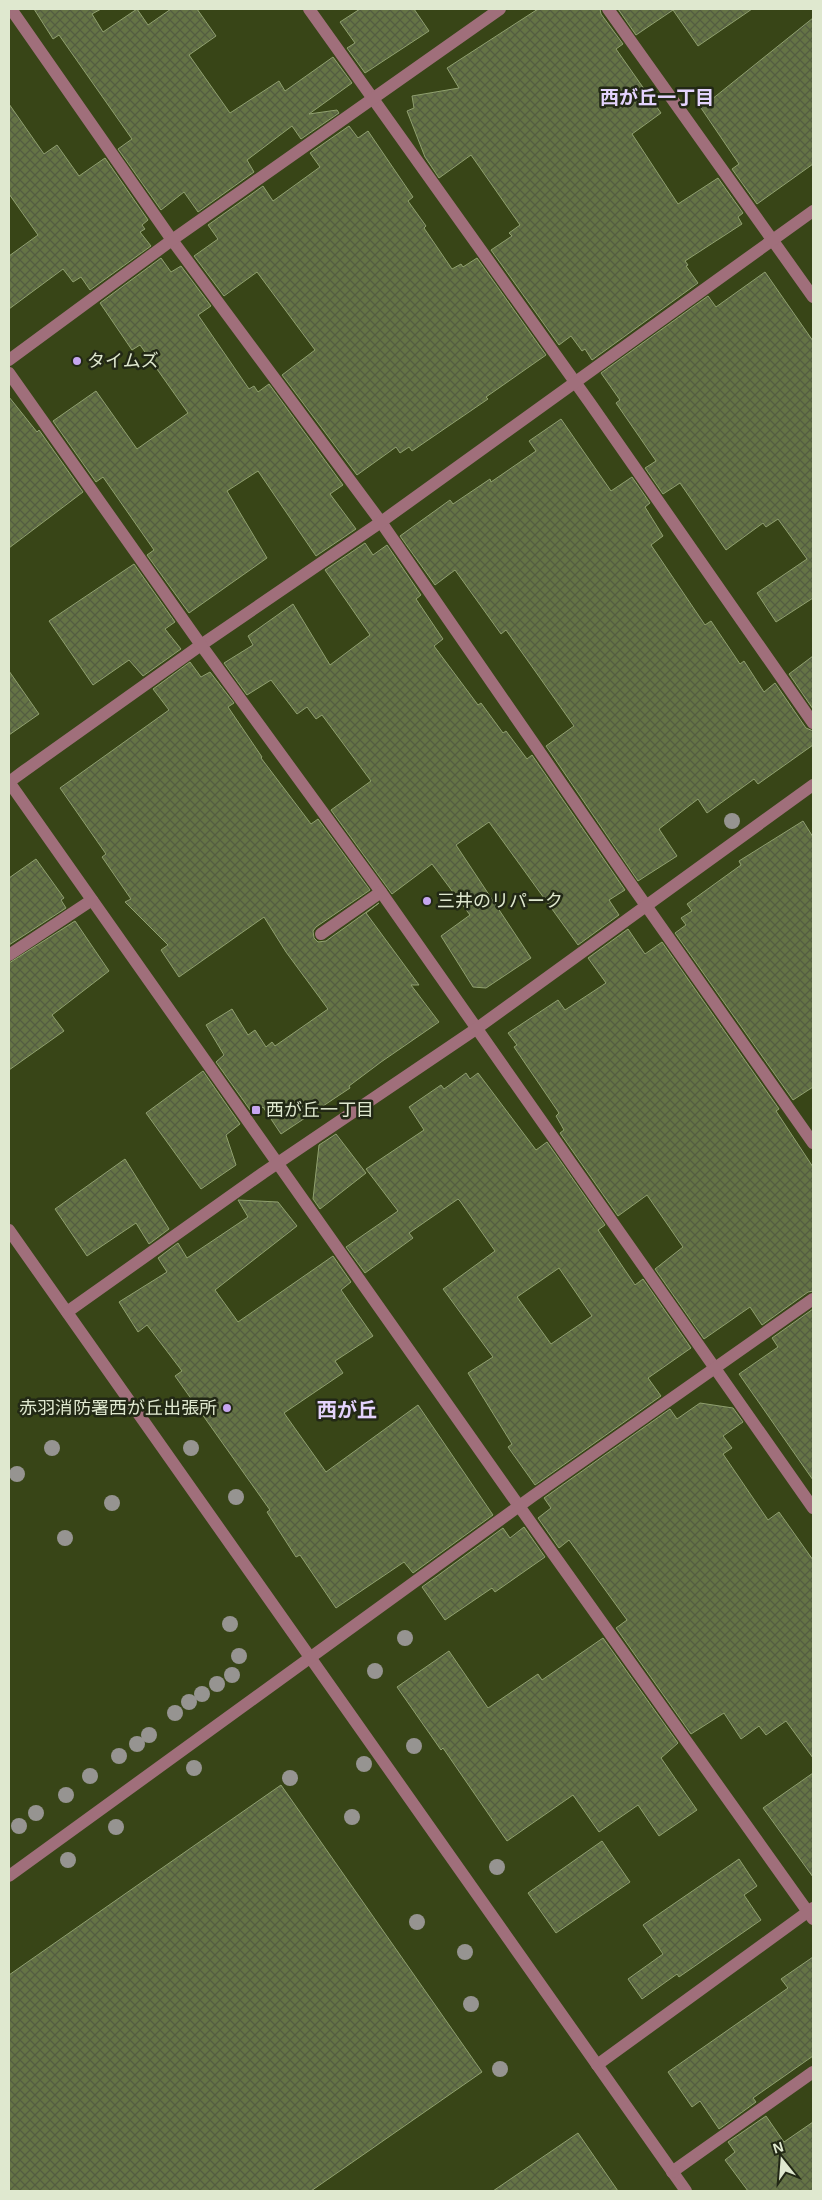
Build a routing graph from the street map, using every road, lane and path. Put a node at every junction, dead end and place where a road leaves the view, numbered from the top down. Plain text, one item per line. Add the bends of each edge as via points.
1 (11, 9) edge
2 (309, 9) edge
3 (500, 9) edge
4 (608, 9) edge
5 (374, 100) junction
6 (813, 211) edge
7 (172, 240) junction
8 (773, 240) junction
9 (813, 297) edge
10 (9, 360) edge
11 (9, 373) edge
12 (576, 384) junction
13 (381, 522) junction
14 (201, 646) junction
15 (813, 722) edge
16 (813, 784) edge
17 (381, 892) junction
18 (92, 900) junction
19 (645, 906) junction
20 (321, 934) dead end
21 (9, 955) edge
22 (476, 1029) junction
23 (813, 1143) edge
24 (277, 1163) junction
25 (9, 1230) edge
26 (813, 1299) edge
27 (67, 1312) junction
28 (713, 1368) junction
29 (519, 1506) junction
30 (813, 1508) edge
31 (308, 1658) junction
32 (9, 1876) edge
33 (812, 1913) edge
34 (597, 2065) junction
35 (813, 2072) edge
36 (672, 2172) junction
37 (686, 2191) edge

1 - 7 street
2 - 5 street
3 - 5 street
4 - 8 street
5 - 7 street
5 - 12 street
6 - 8 street
7 - 10 street
7 - 13 street
8 - 9 street
8 - 12 street
11 - 14 street
12 - 13 street
12 - 15 street
13 - 14 street
13 - 19 street
14 - 17 street
14 - 18 street via 9,782
16 - 19 street
17 - 20 street
17 - 22 street
18 - 21 street
18 - 24 street
19 - 22 street
19 - 23 street
22 - 24 street
22 - 28 street
24 - 27 street
24 - 29 street
25 - 27 street
26 - 28 street
27 - 31 street
28 - 29 street
28 - 30 street
29 - 31 street
29 - 33 street
31 - 32 street
31 - 34 street
33 - 34 street
34 - 36 street
35 - 36 street
36 - 37 street

